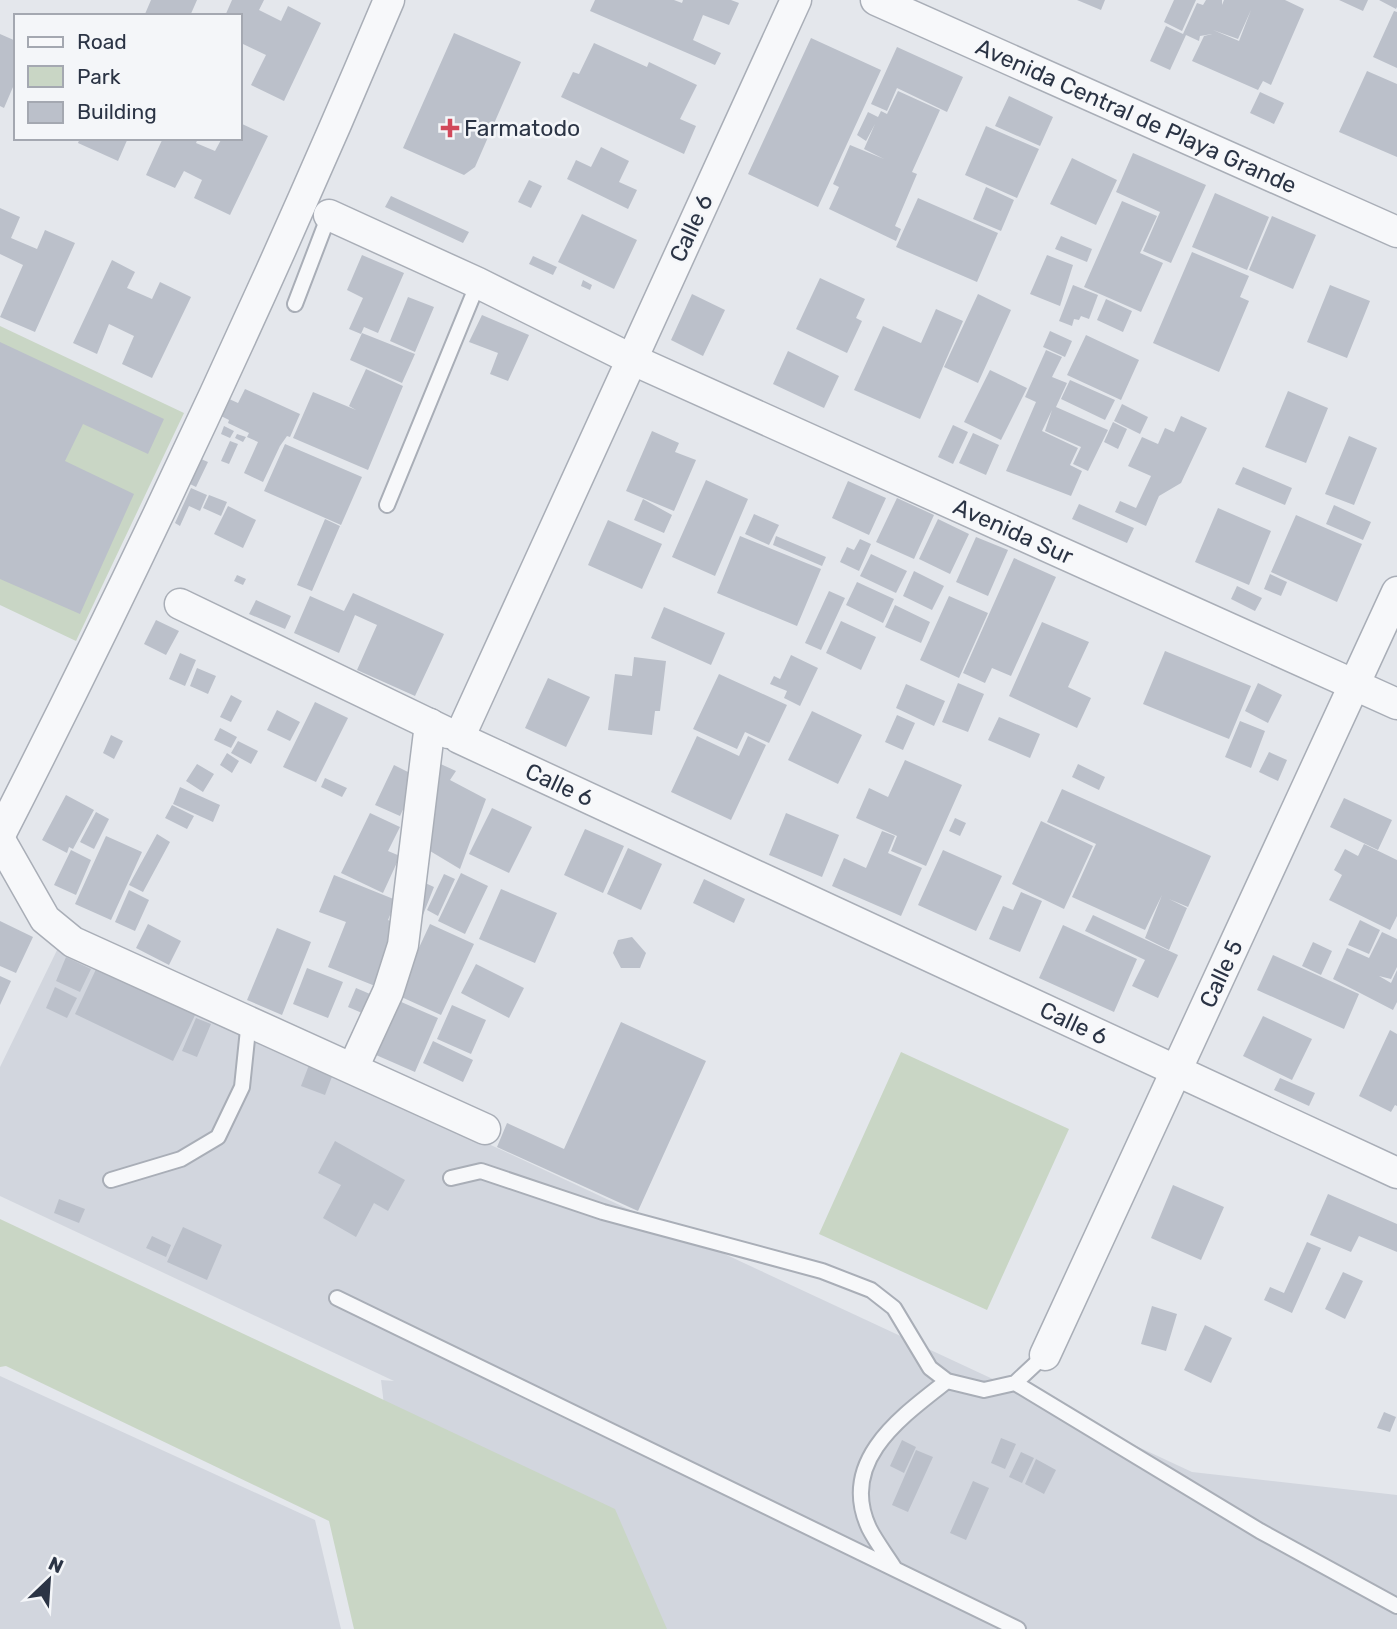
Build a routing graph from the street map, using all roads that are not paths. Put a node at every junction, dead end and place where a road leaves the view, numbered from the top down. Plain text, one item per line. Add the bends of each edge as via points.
1 (389, 0) edge
2 (796, 0) edge
3 (876, 0) edge
4 (329, 215) joint
5 (1397, 232) edge
6 (478, 283) junction
7 (295, 304) dead end
8 (631, 359) junction
9 (387, 505) dead end
10 (1397, 592) edge
11 (180, 604) dead end
12 (1356, 684) junction
13 (1397, 704) edge
14 (430, 724) junction
15 (459, 738) junction
16 (0, 837) edge
17 (249, 1020) junction
18 (353, 1068) junction
19 (1174, 1069) junction
20 (485, 1129) dead end
21 (1397, 1172) edge
22 (452, 1178) dead end
23 (111, 1180) dead end
24 (337, 1298) dead end
25 (1045, 1354) joint
26 (947, 1381) junction
27 (1015, 1383) junction
28 (895, 1569) junction
29 (1397, 1606) edge
30 (1018, 1629) edge

1 - 16 street via 295,220 74,691
2 - 8 street, Calle 6
3 - 5 street, Avenida Central de Playa Grande
4 - 6 street, Avenida Sur
4 - 7 lane
6 - 8 street, Avenida Sur
6 - 9 lane
8 - 12 street, Avenida Sur
8 - 15 street, Calle 6
10 - 12 street, Calle 5
11 - 14 street
12 - 13 street, Avenida Sur
12 - 19 street, Calle 5
14 - 15 street
14 - 18 street via 403,945 388,992
15 - 19 street, Calle 6
16 - 17 street via 45,919 73,942
17 - 18 street
17 - 23 lane via 242,1087 218,1137 181,1159
18 - 20 street
19 - 21 street, Calle 6
19 - 25 street, Calle 5
22 - 26 lane via 481,1171 603,1212 822,1271 871,1290 894,1308 930,1368
24 - 28 lane
25 - 27 lane
26 - 27 lane via 984,1390
26 - 28 lane via 899,1419 877,1444 860,1482 868,1526
27 - 29 lane via 1260,1531
28 - 30 lane

